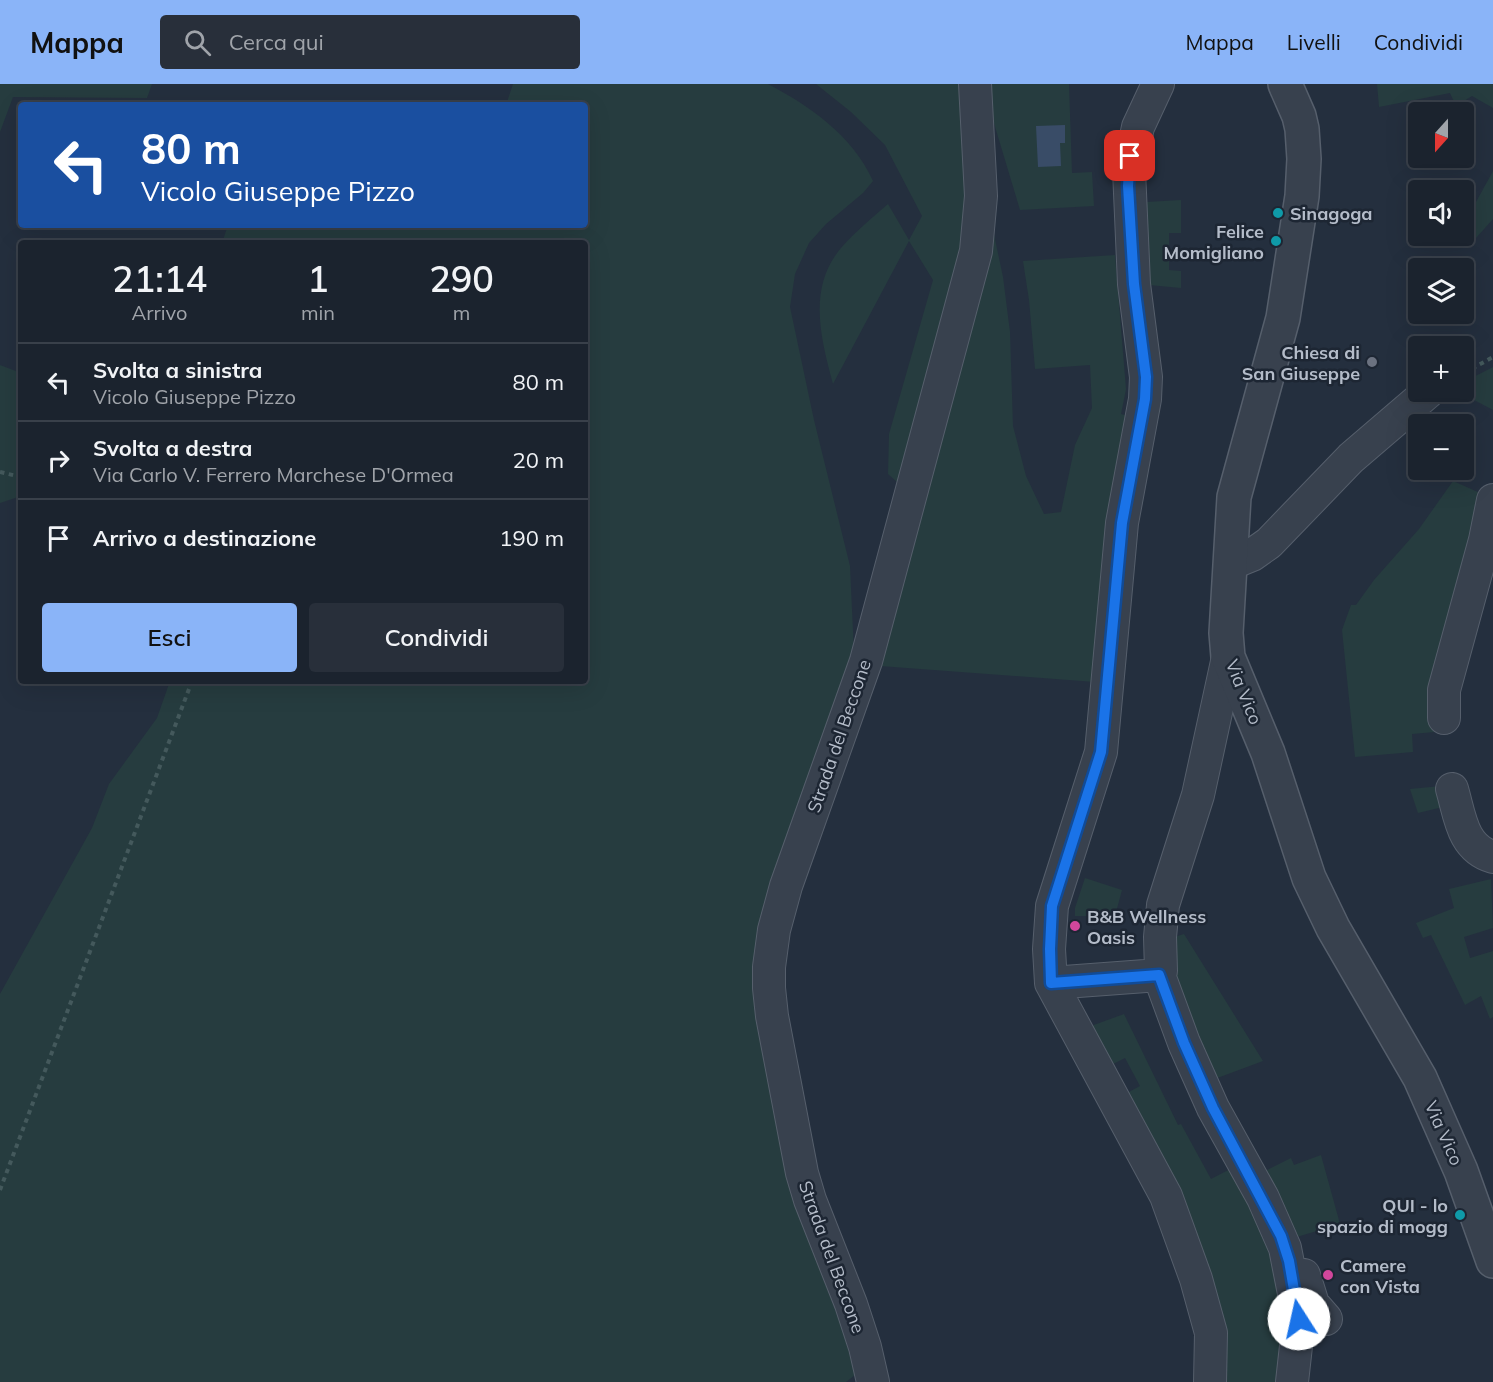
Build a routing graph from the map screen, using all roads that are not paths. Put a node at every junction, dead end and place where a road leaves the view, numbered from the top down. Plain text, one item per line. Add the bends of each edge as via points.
1 (975, 84) edge
2 (1158, 84) edge
3 (1285, 84) edge
4 (1416, 402) edge
5 (1493, 500) edge
6 (1230, 564) junction
7 (1228, 657) junction
8 (1444, 718) dead end
9 (1452, 789) dead end
10 (1196, 802) junction
11 (1493, 857) edge
12 (1184, 908) dead end
13 (1159, 975) junction
14 (1051, 983) junction
15 (1285, 1248) junction
16 (1493, 1261) edge
17 (1326, 1319) dead end
18 (873, 1382) edge
19 (1210, 1382) edge
20 (1292, 1382) edge

1 - 18 street, Strada del Beccone via 981,196 976,251 866,661 786,886 769,967 772,1016 802,1173 859,1326
2 - 14 street via 1137,127 1129,170 1145,399 1122,523 1101,752 1052,906
3 - 6 street, Via Vico via 1302,129 1302,196 1283,318 1237,481
4 - 6 street via 1351,458 1269,543
5 - 8 street via 1444,690
6 - 7 street, Via Vico
7 - 10 street
7 - 16 street, Via Vico via 1269,753 1309,878 1333,928 1420,1078 1461,1171
9 - 11 street via 1467,838 1476,849
10 - 12 street via 1198,832 1188,866
10 - 13 street via 1163,905
13 - 14 street
13 - 15 street via 1213,1108 1263,1198
14 - 19 street via 1166,1196 1211,1333
15 - 17 street via 1301,1266 1313,1304
15 - 20 street via 1299,1319

